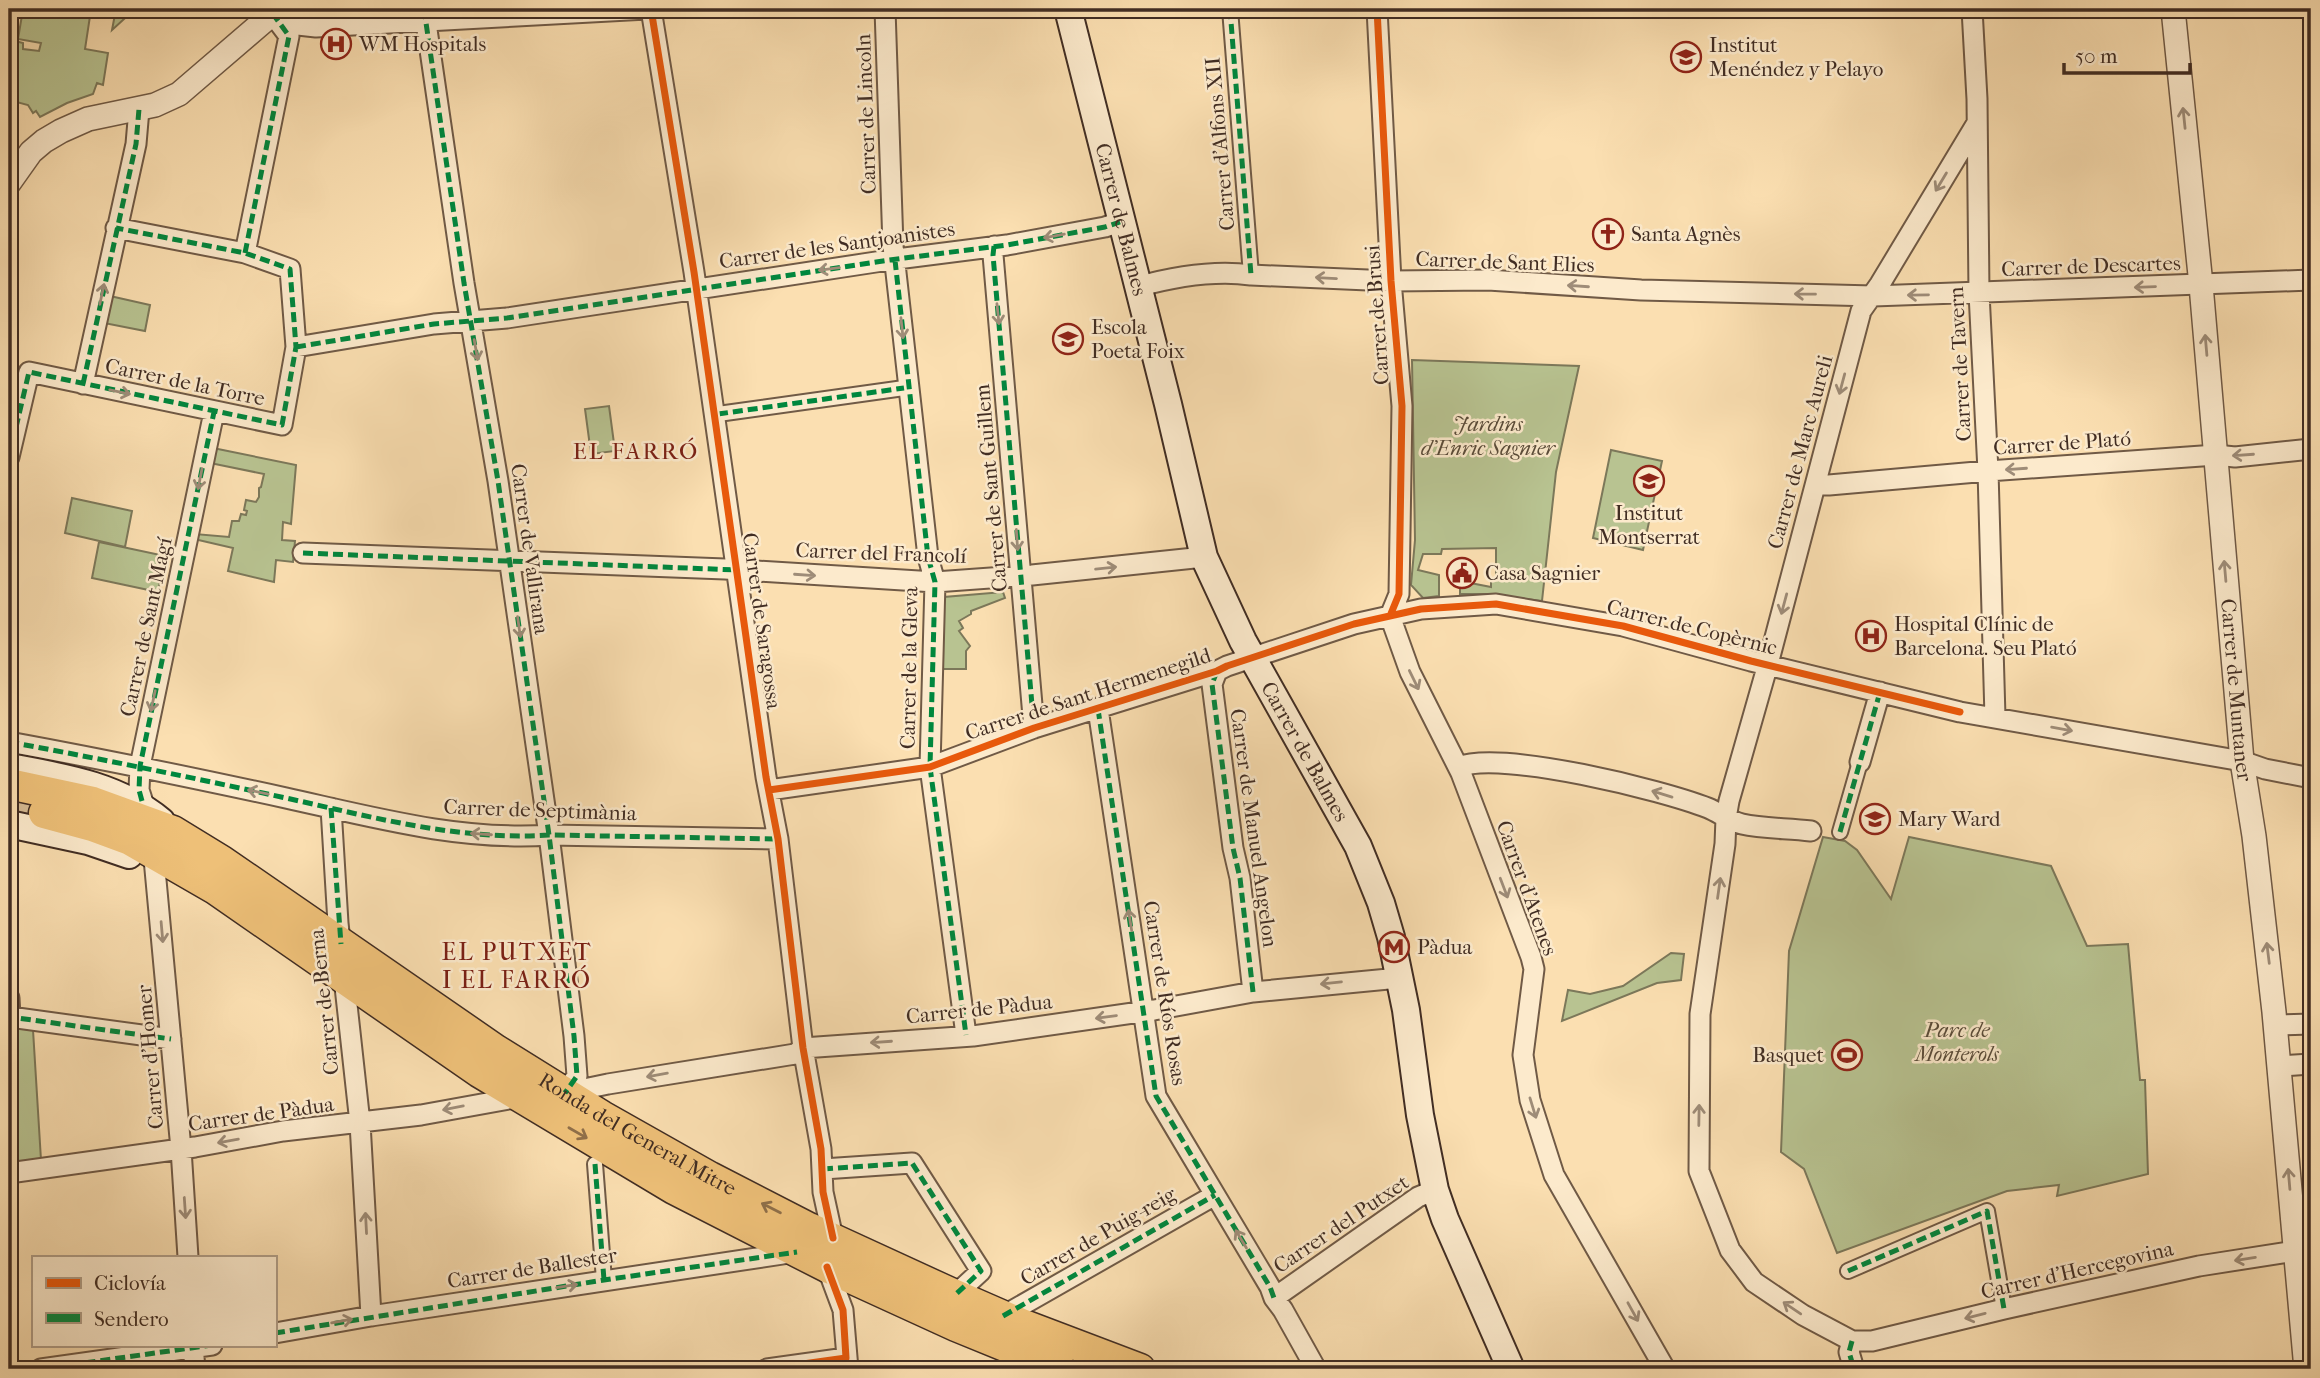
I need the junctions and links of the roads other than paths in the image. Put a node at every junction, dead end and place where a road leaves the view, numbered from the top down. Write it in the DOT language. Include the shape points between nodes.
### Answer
graph roads {
  1 [pos="649,9"];
  2 [pos="886,9"];
  3 [pos="1068,9"];
  4 [pos="1230,9"];
  5 [pos="1377,9"];
  6 [pos="1972,9"];
  7 [pos="2173,9"];
  8 [pos="275,12"];
  9 [pos="425,15"];
  10 [pos="139,109"];
  11 [pos="1977,123"];
  12 [pos="9,183"];
  13 [pos="1121,222"];
  14 [pos="116,228"];
  15 [pos="993,246"];
  16 [pos="245,253"];
  17 [pos="895,260"];
  18 [pos="1251,275"];
  19 [pos="2311,280"];
  20 [pos="1391,281"];
  21 [pos="2201,285"];
  22 [pos="1137,287"];
  23 [pos="696,289"];
  24 [pos="1979,293"];
  25 [pos="1873,296"];
  26 [pos="471,320"];
  27 [pos="296,347"];
  28 [pos="83,384"];
  29 [pos="904,388"];
  30 [pos="214,412"];
  31 [pos="718,414"];
  32 [pos="2311,449"];
  33 [pos="2216,455"];
  34 [pos="9,457"];
  35 [pos="1988,471"];
  36 [pos="1816,484"];
  37 [pos="303,552"];
  38 [pos="1204,557"];
  39 [pos="509,559"];
  40 [pos="737,570"];
  41 [pos="1021,576"];
  42 [pos="935,582"];
  43 [pos="1390,616"];
  44 [pos="1252,658"];
  45 [pos="1768,664"];
  46 [pos="1217,671"];
  47 [pos="1880,692"];
  48 [pos="1098,709"];
  49 [pos="1995,717"];
  50 [pos="1034,728"];
  51 [pos="9,742"];
  52 [pos="2242,761"];
  53 [pos="1860,762"];
  54 [pos="140,766"];
  55 [pos="9,767"];
  56 [pos="930,767"];
  57 [pos="1458,767"];
  58 [pos="2311,778"];
  59 [pos="9,784"];
  60 [pos="769,790"];
  61 [pos="331,808"];
  62 [pos="44,813"];
  63 [pos="1726,818"];
  64 [pos="9,824"];
  65 [pos="1811,831"];
  66 [pos="1840,832"];
  67 [pos="549,835"];
  68 [pos="778,839"];
  69 [pos="160,841"];
  70 [pos="341,944"];
  71 [pos="344,978"];
  72 [pos="1399,978"];
  73 [pos="1253,992"];
  74 [pos="9,998"];
  75 [pos="1144,1011"];
  76 [pos="2311,1024"];
  77 [pos="2276,1025"];
  78 [pos="966,1035"];
  79 [pos="171,1039"];
  80 [pos="803,1048"];
  81 [pos="2311,1064"];
  82 [pos="2280,1066"];
  83 [pos="565,1093"];
  84 [pos="520,1097"];
  85 [pos="360,1122"];
  86 [pos="181,1149"];
  87 [pos="594,1164"];
  88 [pos="823,1169"];
  89 [pos="9,1173"];
  90 [pos="1436,1190"];
  91 [pos="1215,1195"];
  92 [pos="833,1238"];
  93 [pos="2303,1248"];
  94 [pos="797,1252"];
  95 [pos="188,1256"];
  96 [pos="827,1267"];
  97 [pos="1848,1272"];
  98 [pos="604,1280"];
  99 [pos="955,1295"];
  100 [pos="1274,1298"];
  101 [pos="2004,1309"];
  102 [pos="371,1316"];
  103 [pos="1003,1316"];
  104 [pos="276,1333"];
  105 [pos="1852,1341"];
  106 [pos="199,1346"];
  107 [pos="847,1364"];
  108 [pos="40,1369"];
  109 [pos="195,1369"];
  110 [pos="767,1369"];
  111 [pos="1061,1369"];
  112 [pos="1140,1369"];
  113 [pos="1316,1369"];
  114 [pos="1511,1369"];
  115 [pos="1665,1369"];
  116 [pos="1854,1369"];
  117 [pos="2306,1369"];
  1 -- 9 [label="street"];
  1 -- 23 [label="street, Carrer de Saragossa"];
  2 -- 17 [label="street, Carrer de Lincoln"];
  3 -- 13 [label="main road, Carrer de Balmes"];
  4 -- 18 [label="street, Carrer d'Alfons XII"];
  5 -- 20 [label="street, Carrer de Brusi"];
  6 -- 11 [label="street, Carrer de Tavern"];
  21 -- 7 [label="street, Carrer de Muntaner, one-way"];
  8 -- 9 [label="street" via="298,25 316,27"];
  8 -- 10 [label="street" via="179,94"];
  8 -- 16 [label="street" via="289,36"];
  9 -- 26 [label="street, Carrer de Vallirana"];
  10 -- 12 [label="street" via="88,119 61,131 31,152"];
  10 -- 14 [label="street" via="136,144"];
  11 -- 24 [label="street, Carrer de Tavern"];
  11 -- 25 [label="street, Carrer de Marc Aureli, one-way"];
  13 -- 15 [label="street, Carrer de les Santjoanistes, one-way"];
  13 -- 22 [label="main road, Carrer de Balmes"];
  14 -- 16 [label="street"];
  28 -- 14 [label="street, one-way"];
  15 -- 17 [label="street, Carrer de les Santjoanistes"];
  15 -- 41 [label="street, Carrer de Sant Guillem, one-way"];
  16 -- 27 [label="street" via="290,269"];
  17 -- 23 [label="street, Carrer de les Santjoanistes, one-way"];
  17 -- 42 [label="street, Carrer de la Gleva, one-way" via="928,557"];
  20 -- 18 [label="street, Carrer de Sant Elies, one-way"];
  18 -- 22 [label="street, Carrer de Sant Elies" via="1233,272"];
  19 -- 21 [label="street, Carrer de Descartes"];
  25 -- 20 [label="street, Carrer de Sant Elies, one-way" via="1641,290 1488,280"];
  20 -- 43 [label="street, Carrer de Brusi" via="1403,441 1399,594"];
  21 -- 24 [label="street, Carrer de Descartes, one-way"];
  33 -- 21 [label="street, Carrer de Muntaner, one-way"];
  22 -- 38 [label="main road, Carrer de Balmes"];
  23 -- 26 [label="street, Carrer de les Santjoanistes"];
  23 -- 40 [label="street, Carrer de Saragossa"];
  24 -- 25 [label="street, Carrer de Descartes, one-way"];
  24 -- 35 [label="street, Carrer de Tavern"];
  25 -- 36 [label="street, Carrer de Marc Aureli, one-way" via="1861,311"];
  26 -- 27 [label="street, Carrer de les Santjoanistes"];
  26 -- 39 [label="street, Carrer de Vallirana, one-way"];
  27 -- 30 [label="street, Carrer de la Torre" via="282,425"];
  28 -- 30 [label="street, Carrer de la Torre, one-way"];
  28 -- 34 [label="street, Carrer de la Torre" via="29,372"];
  29 -- 31 [label="street"];
  30 -- 54 [label="street, Carrer de Sant Magí, one-way"];
  32 -- 33 [label="street, Carrer de Plató, one-way"];
  33 -- 35 [label="street, Carrer de Plató, one-way"];
  52 -- 33 [label="street, Carrer de Muntaner, one-way"];
  35 -- 36 [label="street, Carrer de Plató"];
  35 -- 49 [label="street, Carrer de Tavern"];
  36 -- 45 [label="street, Carrer de Marc Aureli, one-way"];
  37 -- 39 [label="street, Carrer del Francolí"];
  41 -- 38 [label="street, Carrer del Francolí, one-way"];
  38 -- 44 [label="main road, Carrer de Balmes"];
  39 -- 40 [label="street, Carrer del Francolí"];
  39 -- 67 [label="street, Carrer de Vallirana, one-way"];
  40 -- 42 [label="street, Carrer del Francolí, one-way"];
  40 -- 60 [label="street, Carrer de Saragossa"];
  41 -- 42 [label="street, Carrer del Francolí"];
  41 -- 50 [label="street, Carrer de Sant Guillem"];
  42 -- 56 [label="street, Carrer de la Gleva"];
  43 -- 44 [label="street, Carrer de Copèrnic"];
  43 -- 45 [label="street, Carrer de Copèrnic" via="1496,604 1623,626"];
  43 -- 57 [label="street, Carrer d'Atenes, one-way" via="1410,672"];
  44 -- 46 [label="street, Carrer de Sant Hermenegild"];
  44 -- 72 [label="main road, Carrer de Balmes" via="1358,846 1381,903"];
  45 -- 47 [label="street, Carrer de Copèrnic"];
  45 -- 63 [label="street, Carrer de Marc Aureli"];
  46 -- 48 [label="street, Carrer de Sant Hermenegild"];
  46 -- 73 [label="street, Carrer de Manuel Angelon" via="1212,684"];
  47 -- 49 [label="street, Carrer de Copèrnic"];
  47 -- 53 [label="street"];
  48 -- 50 [label="street, Carrer de Sant Hermenegild"];
  75 -- 48 [label="street, Carrer de Ríos Rosas, one-way"];
  49 -- 52 [label="street, Carrer de Copèrnic, one-way"];
  50 -- 56 [label="street, Carrer de Sant Hermenegild"];
  51 -- 54 [label="street"];
  52 -- 58 [label="street, Carrer de Copèrnic"];
  77 -- 52 [label="street, Carrer de Muntaner, one-way"];
  53 -- 66 [label="street"];
  61 -- 54 [label="street, Carrer de Septimània, one-way"];
  54 -- 69 [label="street, Carrer de Sant Magí" via="139,790"];
  55 -- 69 [label="main road, Ronda del General Mitre" via="118,793"];
  56 -- 60 [label="street, Carrer de Sant Hermenegild"];
  56 -- 78 [label="street, Carrer de la Gleva"];
  63 -- 57 [label="street, one-way" via="1709,808 1578,773 1502,764"];
  57 -- 115 [label="street, Carrer d'Atenes, one-way" via="1534,969 1523,1055 1530,1100 1554,1175"];
  59 -- 69 [label="main road, Ronda del General Mitre" via="93,802"];
  60 -- 68 [label="street, Carrer de Saragossa"];
  67 -- 61 [label="street, Carrer de Septimània, one-way" via="446,831"];
  61 -- 70 [label="street, Carrer de Berna"];
  62 -- 69 [label="main road, Ronda del General Mitre" via="130,840"];
  63 -- 65 [label="street"];
  105 -- 63 [label="street, Carrer de Marc Aureli, one-way" via="1754,1282 1730,1250 1699,1171 1700,1014"];
  64 -- 69 [label="main road, Ronda del General Mitre" via="88,841"];
  67 -- 68 [label="street, Carrer de Septimània"];
  67 -- 83 [label="street, Carrer de Vallirana" via="577,1076"];
  68 -- 80 [label="street, Carrer de Saragossa"];
  69 -- 70 [label="main road, Ronda del General Mitre" via="206,850"];
  69 -- 71 [label="main road, Ronda del General Mitre" via="215,889"];
  69 -- 79 [label="street, Carrer d'Homer, one-way"];
  70 -- 71 [label="street, Carrer de Berna"];
  70 -- 83 [label="main road, Ronda del General Mitre"];
  71 -- 84 [label="main road, Ronda del General Mitre"];
  71 -- 85 [label="street, Carrer de Berna"];
  72 -- 73 [label="street, Carrer de Pàdua, one-way"];
  72 -- 90 [label="main road, Carrer de Balmes"];
  73 -- 75 [label="street, Carrer de Pàdua"];
  74 -- 79 [label="street" via="10,1017"];
  75 -- 78 [label="street, Carrer de Pàdua, one-way"];
  75 -- 91 [label="street, Carrer de Ríos Rosas" via="1156,1096"];
  76 -- 77 [label="street"];
  77 -- 82 [label="street, Carrer de Muntaner"];
  78 -- 80 [label="street, Carrer de Pàdua, one-way"];
  79 -- 86 [label="street, Carrer d'Homer"];
  80 -- 83 [label="street, Carrer de Pàdua, one-way" via="795,1054"];
  80 -- 88 [label="street, Carrer de Saragossa"];
  81 -- 82 [label="street"];
  93 -- 82 [label="street, Carrer de Muntaner, one-way"];
  83 -- 84 [label="main road"];
  92 -- 83 [label="main road, Ronda del General Mitre, one-way" via="710,1177"];
  84 -- 85 [label="street, Carrer de Pàdua, one-way"];
  84 -- 94 [label="main road, Ronda del General Mitre, one-way" via="674,1189"];
  85 -- 86 [label="street, Carrer de Pàdua, one-way"];
  102 -- 85 [label="street, Carrer de Berna, one-way"];
  86 -- 89 [label="street, Carrer de Pàdua"];
  86 -- 95 [label="street, Carrer d'Homer, one-way"];
  87 -- 98 [label="street"];
  88 -- 92 [label="street, Carrer de Saragossa"];
  88 -- 99 [label="street" via="912,1163 981,1271"];
  90 -- 100 [label="street, Carrer del Putxet" via="1418,1196"];
  90 -- 114 [label="main road, Carrer de Balmes"];
  100 -- 91 [label="street, Carrer de Ríos Rosas, one-way"];
  91 -- 103 [label="street, Carrer de Puig-reig"];
  92 -- 99 [label="main road, Ronda del General Mitre"];
  93 -- 101 [label="street, Carrer d'Hercegovina, one-way"];
  93 -- 117 [label="street, Carrer de Muntaner"];
  94 -- 96 [label="main road, Ronda del General Mitre"];
  94 -- 98 [label="street, Carrer de Ballester"];
  96 -- 107 [label="street" via="842,1310"];
  96 -- 111 [label="main road, Ronda del General Mitre"];
  97 -- 101 [label="street" via="1987,1211"];
  102 -- 98 [label="street, Carrer de Ballester, one-way"];
  99 -- 103 [label="main road, Ronda del General Mitre"];
  100 -- 113 [label="street, Carrer de Ríos Rosas"];
  101 -- 105 [label="street, Carrer d'Hercegovina, one-way" via="1872,1341"];
  104 -- 102 [label="street, Carrer de Ballester, one-way"];
  103 -- 112 [label="main road, Ronda del General Mitre"];
  105 -- 116 [label="street" via="1849,1352"];
  106 -- 108 [label="street"];
  106 -- 109 [label="street"];
  107 -- 110 [label="street" via="834,1358"];
}
